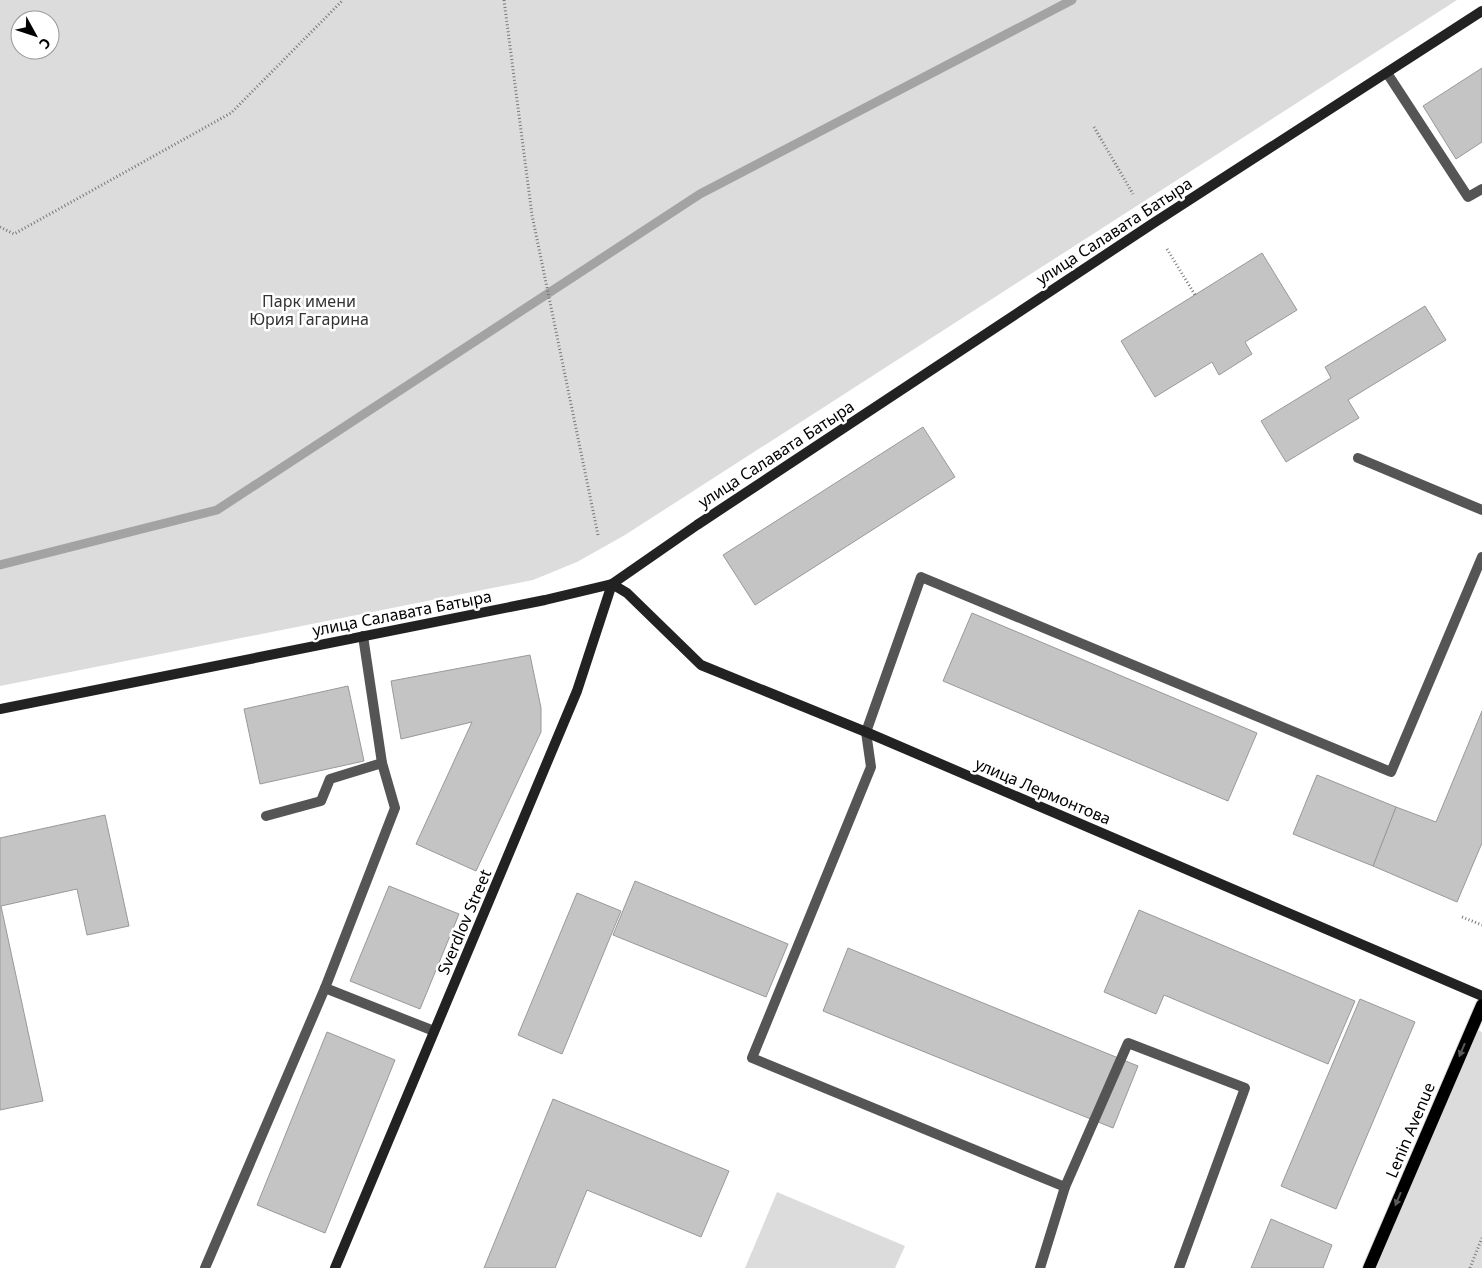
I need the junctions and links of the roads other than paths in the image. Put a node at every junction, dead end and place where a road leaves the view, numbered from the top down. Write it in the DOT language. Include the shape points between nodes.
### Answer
graph roads {
  1 [pos="1482,11"];
  2 [pos="1387,73"];
  3 [pos="1482,189"];
  4 [pos="1358,458"];
  5 [pos="1482,510"];
  6 [pos="1482,557"];
  7 [pos="612,584"];
  8 [pos="363,636"];
  9 [pos="0,709"];
  10 [pos="866,732"];
  11 [pos="382,763"];
  12 [pos="266,816"];
  13 [pos="326,988"];
  14 [pos="1482,996"];
  15 [pos="1482,1006"];
  16 [pos="434,1031"];
  17 [pos="1065,1187"];
  18 [pos="205,1268"];
  19 [pos="335,1268"];
  20 [pos="1040,1268"];
  21 [pos="1178,1268"];
  22 [pos="1369,1268"];
  1 -- 2 [label="street, улица Салавата Батыра"];
  2 -- 3 [label="lane" via="1468,197"];
  2 -- 7 [label="street, улица Салавата Батыра" via="1144,230"];
  4 -- 5 [label="lane"];
  6 -- 10 [label="lane" via="1391,772 921,578"];
  7 -- 8 [label="street, улица Салавата Батыра"];
  7 -- 10 [label="street, улица Лермонтова" via="626,593 701,665"];
  7 -- 16 [label="street, Sverdlov Street" via="577,691"];
  8 -- 9 [label="street, улица Салавата Батыра"];
  8 -- 11 [label="lane"];
  10 -- 14 [label="street, улица Лермонтова"];
  10 -- 17 [label="lane" via="871,767 752,1058"];
  11 -- 12 [label="lane" via="330,778 320,801"];
  11 -- 13 [label="lane" via="395,808"];
  13 -- 16 [label="lane"];
  13 -- 18 [label="lane"];
  15 -- 22 [label="main road, Lenin Avenue, one-way"];
  16 -- 19 [label="street, Sverdlov Street"];
  17 -- 20 [label="lane"];
  17 -- 21 [label="lane" via="1128,1043 1245,1088"];
}
